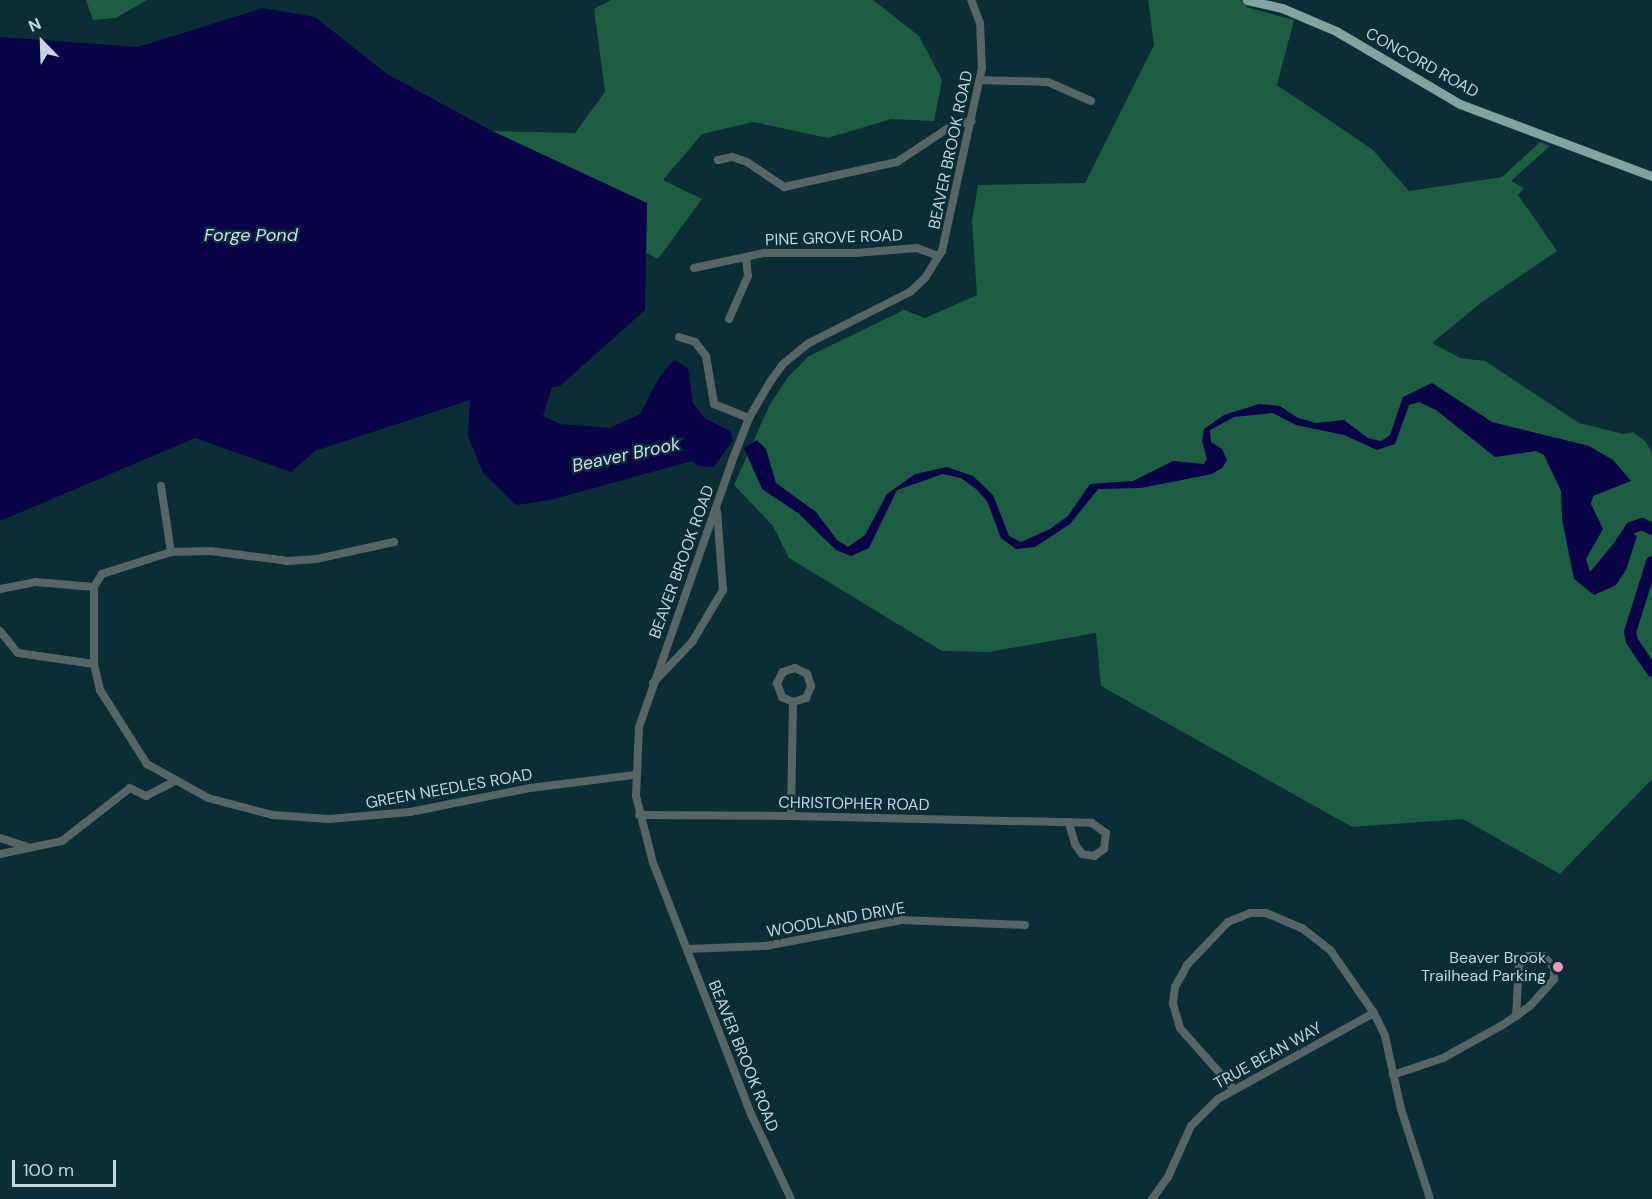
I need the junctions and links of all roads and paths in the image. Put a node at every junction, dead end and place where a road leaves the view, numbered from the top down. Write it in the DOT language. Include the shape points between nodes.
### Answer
graph roads {
  1 [pos="1247,0"];
  2 [pos="973,2"];
  3 [pos="980,80"];
  4 [pos="1091,101"];
  5 [pos="972,121"];
  6 [pos="718,160"];
  7 [pos="1652,176"];
  8 [pos="938,256"];
  9 [pos="746,257"];
  10 [pos="694,268"];
  11 [pos="729,319"];
  12 [pos="679,337"];
  13 [pos="748,422"];
  14 [pos="160,486"];
  15 [pos="716,507"];
  16 [pos="394,542"];
  17 [pos="171,552"];
  18 [pos="94,588"];
  19 [pos="0,589"];
  20 [pos="0,631"];
  21 [pos="94,664"];
  22 [pos="652,684"];
  23 [pos="794,702"];
  24 [pos="635,775"];
  25 [pos="175,781"];
  26 [pos="639,815"];
  27 [pos="791,816"];
  28 [pos="1069,823"];
  29 [pos="0,838"];
  30 [pos="28,847"];
  31 [pos="0,854"];
  32 [pos="1025,925"];
  33 [pos="687,949"];
  34 [pos="1374,1013"];
  35 [pos="1516,1016"];
  36 [pos="1393,1075"];
  37 [pos="1233,1088"];
  38 [pos="792,1199"];
  39 [pos="1152,1199"];
  40 [pos="1430,1199"];
  1 -- 7 [label="main road, CONCORD ROAD" via="1282,8 1328,27 1460,104"];
  2 -- 3 [label="street, BEAVER BROOK ROAD" via="983,51"];
  3 -- 4 [label="street" via="1048,82"];
  3 -- 5 [label="street, BEAVER BROOK ROAD"];
  5 -- 6 [label="street" via="953,125 897,162 784,187 747,162 732,157"];
  5 -- 8 [label="street, BEAVER BROOK ROAD" via="951,221"];
  8 -- 9 [label="street, PINE GROVE ROAD" via="917,248 764,253"];
  8 -- 13 [label="street, BEAVER BROOK ROAD" via="925,278 910,292 820,336 790,357"];
  9 -- 10 [label="street, PINE GROVE ROAD"];
  9 -- 11 [label="street" via="748,276"];
  12 -- 13 [label="street" via="695,342 706,356 714,404"];
  13 -- 15 [label="street, BEAVER BROOK ROAD"];
  14 -- 17 [label="street"];
  15 -- 22 [label="street, BEAVER BROOK ROAD"];
  15 -- 22 [label="street" via="723,590 692,642"];
  16 -- 17 [label="street" via="288,561 211,551"];
  17 -- 18 [label="street" via="102,574"];
  18 -- 19 [label="street" via="35,582"];
  18 -- 21 [label="street, GREEN NEEDLES ROAD"];
  20 -- 21 [label="street" via="18,653"];
  21 -- 25 [label="street, GREEN NEEDLES ROAD" via="100,690 147,764"];
  22 -- 24 [label="street, BEAVER BROOK ROAD" via="639,727"];
  23 -- 23 [label="street" via="806,698 811,686 807,674 795,668 783,672 777,686 782,697"];
  23 -- 27 [label="street"];
  24 -- 25 [label="street, GREEN NEEDLES ROAD" via="530,788 410,812 329,819 254,810 208,798"];
  24 -- 26 [label="street, BEAVER BROOK ROAD"];
  25 -- 30 [label="street" via="146,796 130,788 74,835 48,846"];
  26 -- 27 [label="street, CHRISTOPHER ROAD"];
  26 -- 33 [label="street, BEAVER BROOK ROAD"];
  27 -- 28 [label="street, CHRISTOPHER ROAD"];
  28 -- 28 [label="street, CHRISTOPHER ROAD" via="1100,826 1107,837 1104,849 1094,856 1082,854"];
  29 -- 30 [label="street"];
  30 -- 31 [label="street"];
  32 -- 33 [label="street, WOODLAND DRIVE" via="902,920 766,946"];
  33 -- 38 [label="street, BEAVER BROOK ROAD" via="754,1122"];
  34 -- 36 [label="street"];
  34 -- 37 [label="street, TRUE BEAN WAY"];
  34 -- 37 [label="street" via="1343,965 1302,928 1266,913 1235,918 1182,971 1173,1003 1185,1034"];
  35 -- 35 [label="street" via="1552,983 1554,968 1544,956 1528,956 1519,964"];
  35 -- 36 [label="street" via="1443,1058"];
  36 -- 40 [label="street"];
  37 -- 39 [label="street, TRUE BEAN WAY" via="1191,1126 1168,1177"];
}
